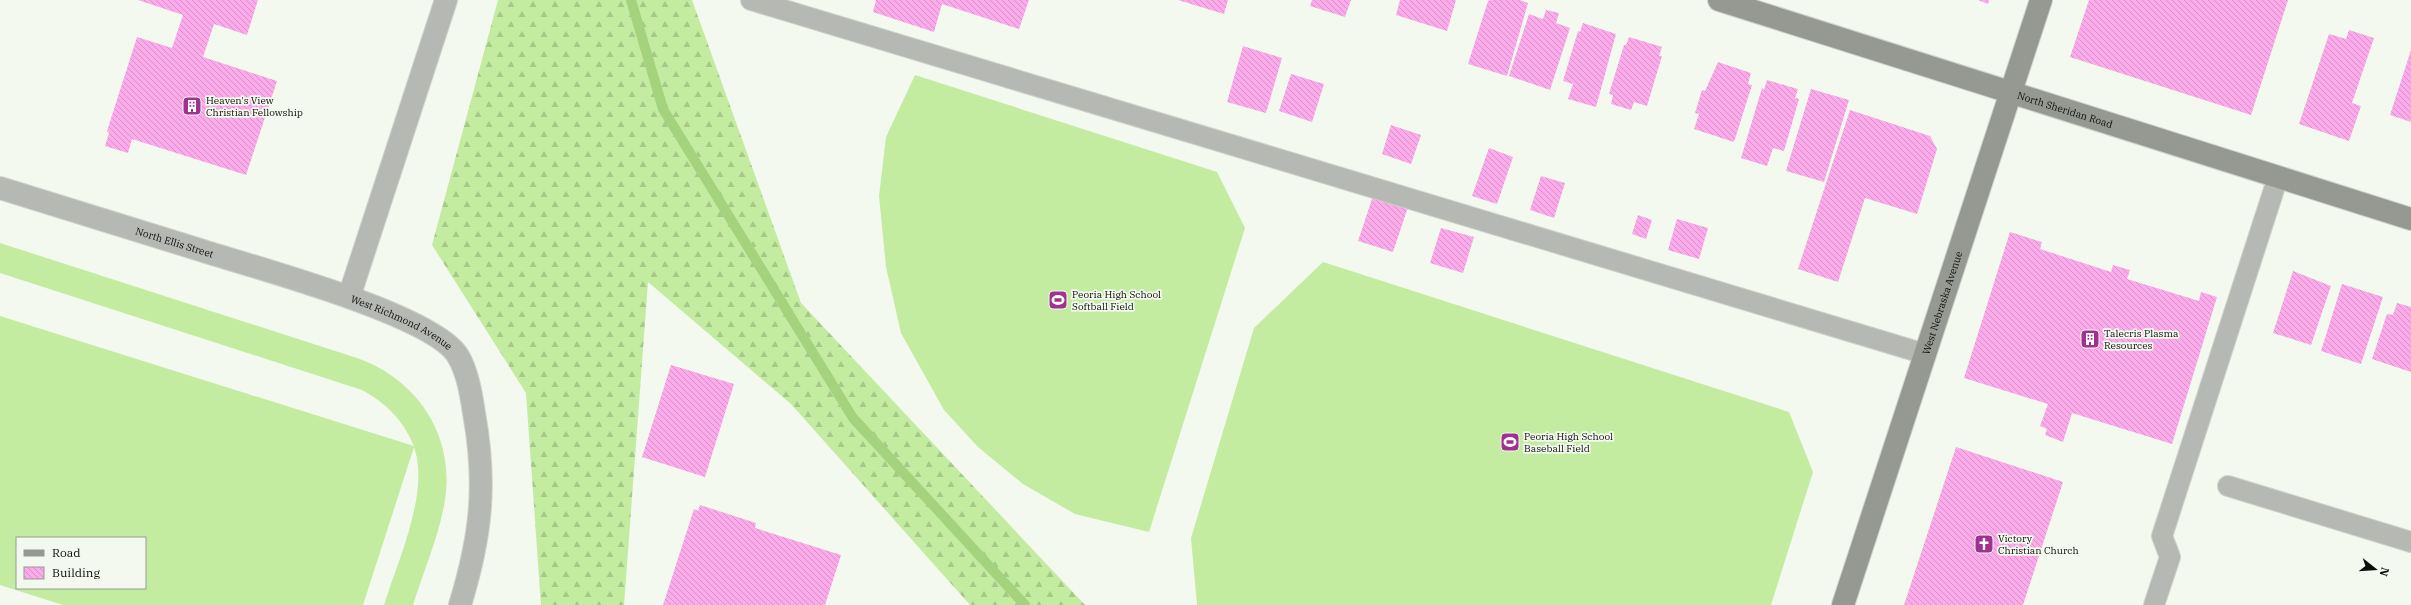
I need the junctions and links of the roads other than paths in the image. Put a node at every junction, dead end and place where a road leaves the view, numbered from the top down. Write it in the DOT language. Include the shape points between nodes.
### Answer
graph roads {
  1 [pos="446,0"];
  2 [pos="751,0"];
  3 [pos="1719,0"];
  4 [pos="2041,0"];
  5 [pos="790,6"];
  6 [pos="2011,91"];
  7 [pos="2278,176"];
  8 [pos="0,188"];
  9 [pos="2411,219"];
  10 [pos="349,297"];
  11 [pos="1925,354"];
  12 [pos="2228,486"];
  13 [pos="2411,542"];
  14 [pos="460,605"];
  15 [pos="1843,605"];
  16 [pos="2154,605"];
  1 -- 10 [label="street, West Richmond Avenue"];
  2 -- 5 [label="lane"];
  3 -- 6 [label="main road, North Sheridan Road"];
  4 -- 6 [label="main road, West Nebraska Avenue"];
  5 -- 11 [label="lane"];
  6 -- 7 [label="main road, North Sheridan Road"];
  6 -- 11 [label="main road, West Nebraska Avenue"];
  7 -- 9 [label="main road, North Sheridan Road"];
  7 -- 16 [label="lane" via="2162,536 2170,557"];
  8 -- 10 [label="street, North Ellis Street"];
  10 -- 14 [label="street, West Richmond Avenue" via="430,332 458,355 466,372 481,449 482,491 475,554"];
  11 -- 15 [label="main road, West Nebraska Avenue"];
  12 -- 13 [label="lane"];
}
